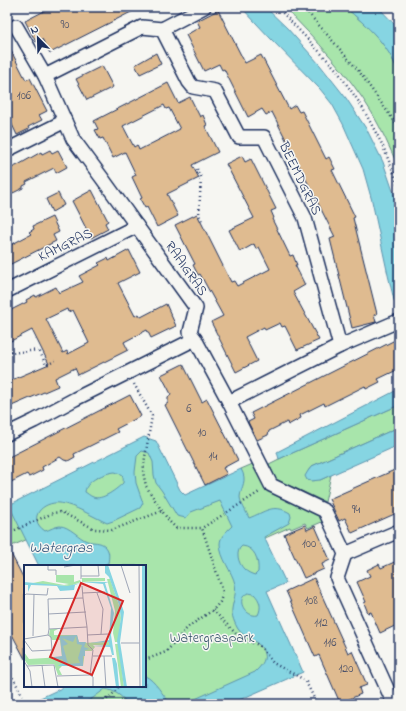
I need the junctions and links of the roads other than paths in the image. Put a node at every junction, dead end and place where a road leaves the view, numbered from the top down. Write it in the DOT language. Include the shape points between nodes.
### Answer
graph roads {
  1 [pos="204,7"];
  2 [pos="16,26"];
  3 [pos="162,29"];
  4 [pos="46,76"];
  5 [pos="65,121"];
  6 [pos="7,150"];
  7 [pos="138,226"];
  8 [pos="7,291"];
  9 [pos="396,322"];
  10 [pos="195,339"];
  11 [pos="340,346"];
  12 [pos="229,402"];
  13 [pos="7,434"];
  14 [pos="399,531"];
  15 [pos="345,554"];
  16 [pos="394,704"];
  1 -- 3 [label="street"];
  2 -- 4 [label="street"];
  3 -- 4 [label="street" via="142,27"];
  3 -- 11 [label="street, BEEMDGRAS" via="189,82 193,87 215,91 239,137 264,137 305,218"];
  4 -- 5 [label="street"];
  5 -- 6 [label="street"];
  5 -- 7 [label="street, RAAIGRAS" via="73,139"];
  7 -- 8 [label="street, KAMGRAS"];
  7 -- 10 [label="street, RAAIGRAS" via="196,308 190,332"];
  9 -- 11 [label="street"];
  10 -- 12 [label="street"];
  10 -- 13 [label="street"];
  11 -- 12 [label="street"];
  12 -- 15 [label="street" via="271,485 325,511"];
  14 -- 15 [label="street"];
  15 -- 16 [label="street" via="337,578"];
}
